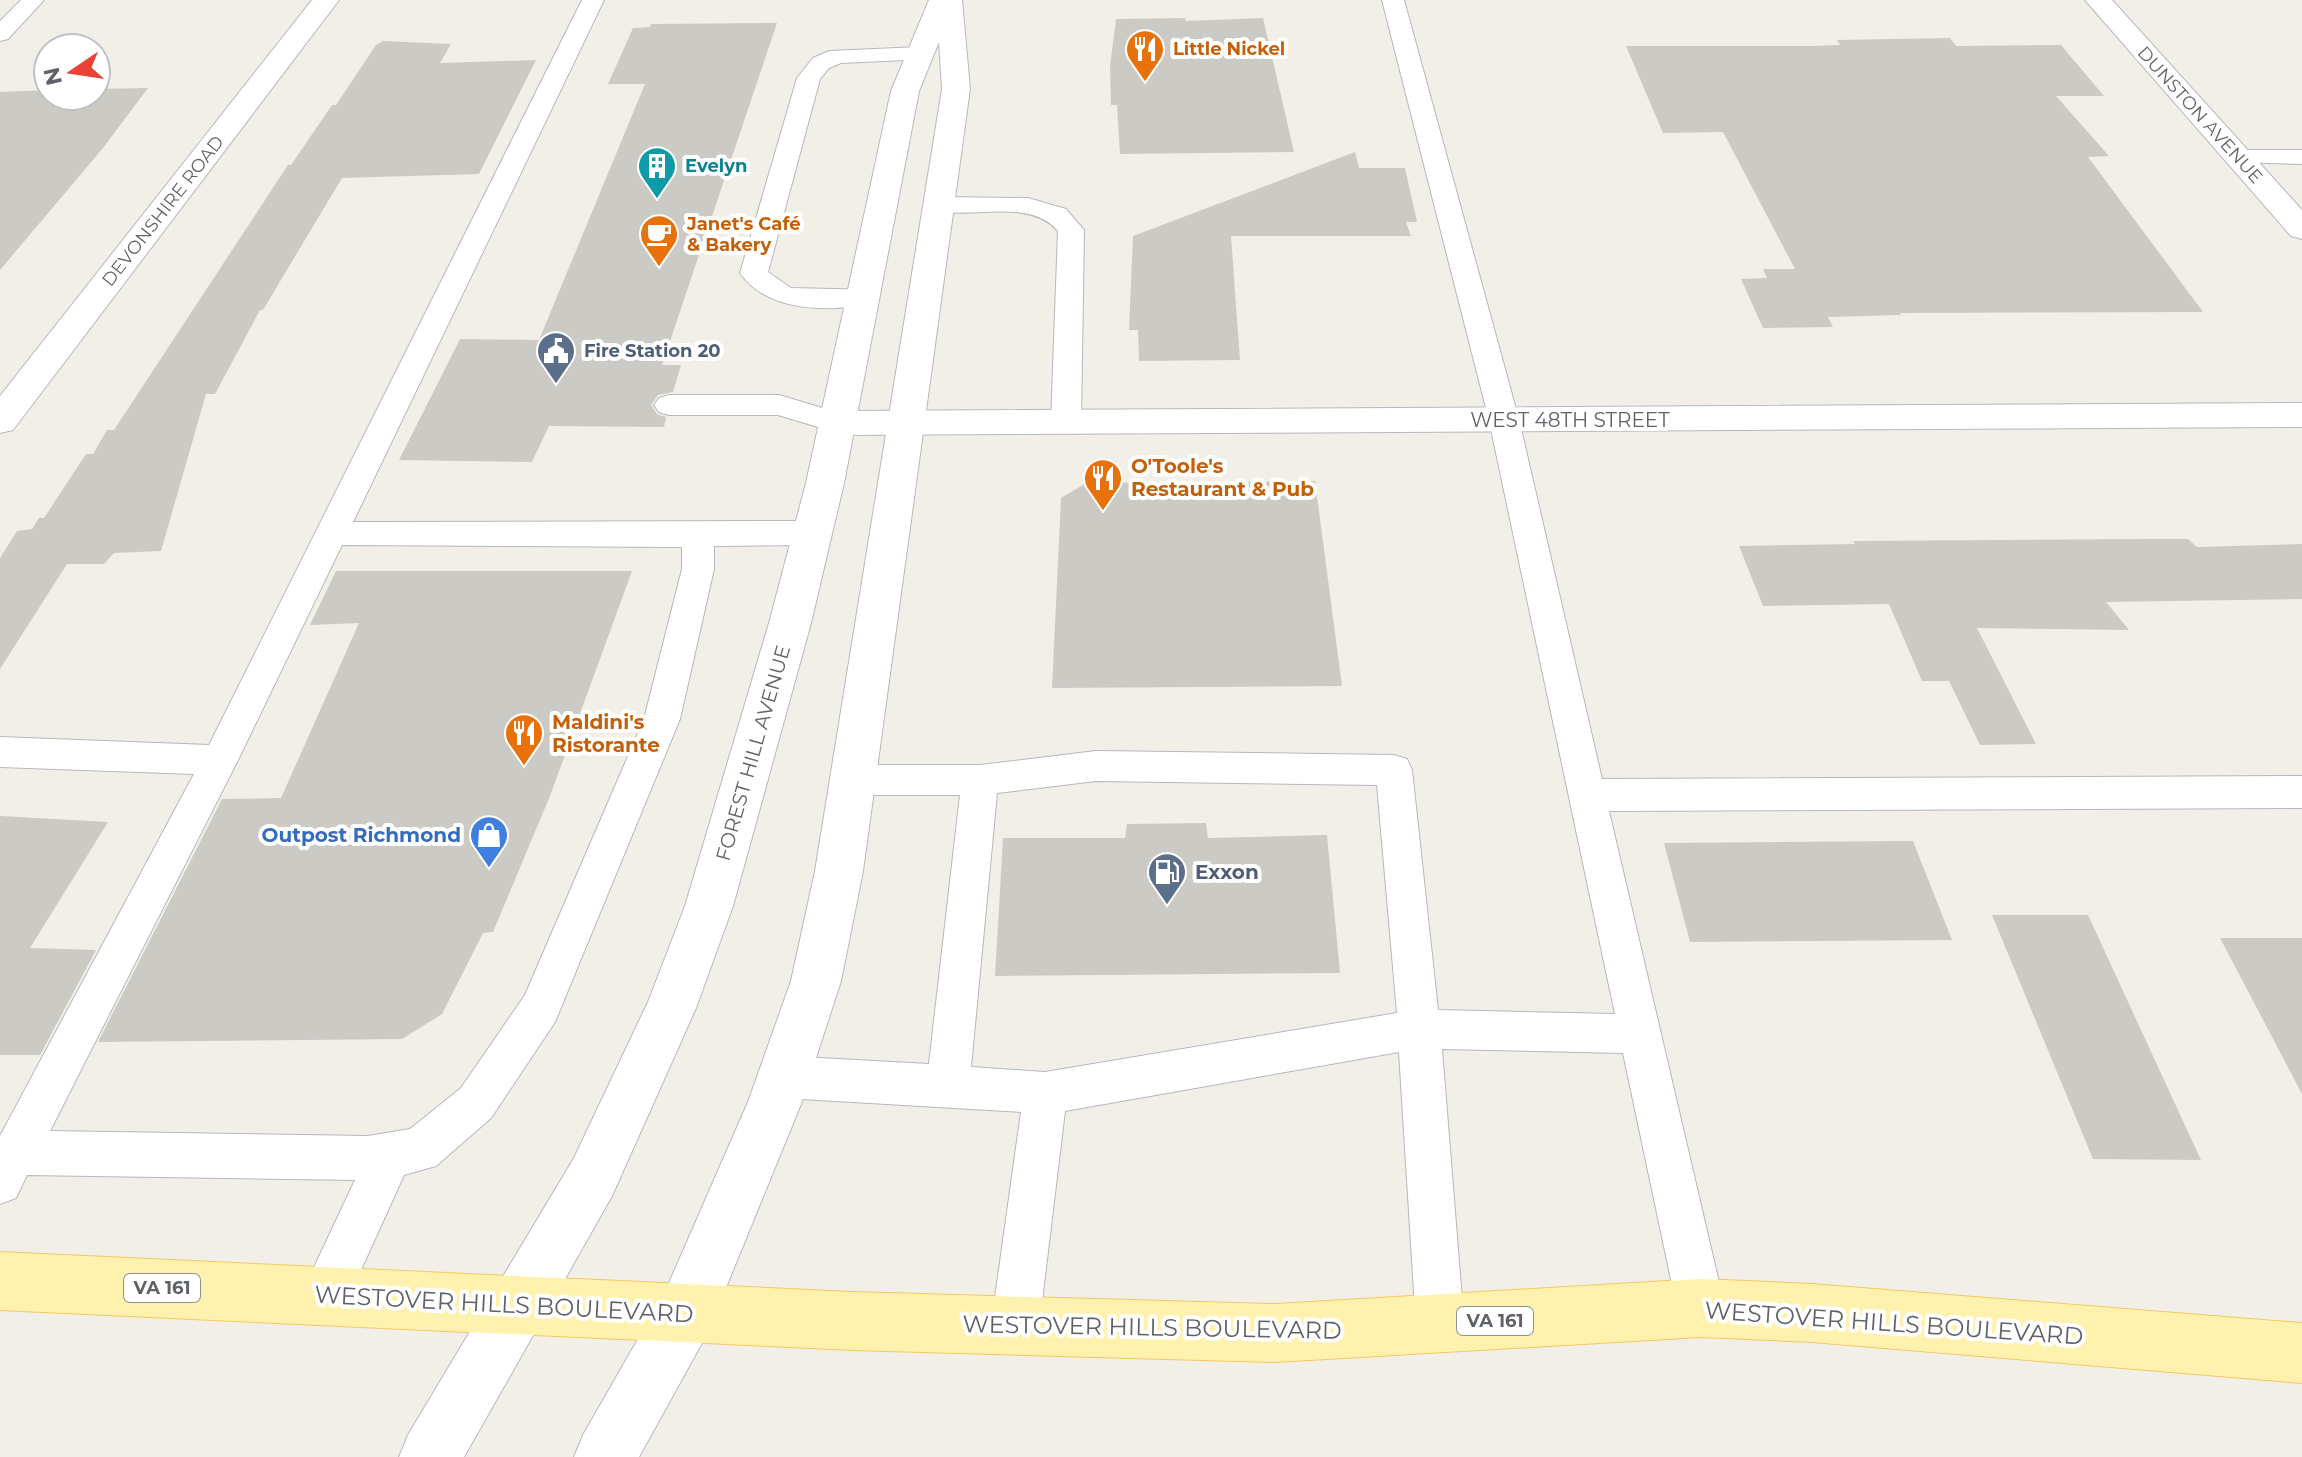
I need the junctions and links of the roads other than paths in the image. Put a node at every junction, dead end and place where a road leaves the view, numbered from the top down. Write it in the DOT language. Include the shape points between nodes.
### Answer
graph roads {
  1 [pos="33,0"];
  2 [pos="326,0"];
  3 [pos="593,0"];
  4 [pos="942,0"];
  5 [pos="949,0"];
  6 [pos="1393,0"];
  7 [pos="2098,0"];
  8 [pos="0,34"];
  9 [pos="920,54"];
  10 [pos="2239,157"];
  11 [pos="2302,157"];
  12 [pos="940,205"];
  13 [pos="2302,229"];
  14 [pos="865,296"];
  15 [pos="669,405"];
  16 [pos="2302,415"];
  17 [pos="1504,420"];
  18 [pos="0,421"];
  19 [pos="1066,422"];
  20 [pos="838,423"];
  21 [pos="908,423"];
  22 [pos="330,533"];
  23 [pos="813,533"];
  24 [pos="698,552"];
  25 [pos="0,752"];
  26 [pos="220,760"];
  27 [pos="852,780"];
  28 [pos="980,780"];
  29 [pos="2302,792"];
  30 [pos="1586,795"];
  31 [pos="1419,1029"];
  32 [pos="1640,1034"];
  33 [pos="784,1077"];
  34 [pos="948,1086"];
  35 [pos="1045,1093"];
  36 [pos="390,1155"];
  37 [pos="8,1168"];
  38 [pos="0,1281"];
  39 [pos="325,1295"];
  40 [pos="520,1305"];
  41 [pos="1701,1308"];
  42 [pos="686,1313"];
  43 [pos="1440,1324"];
  44 [pos="1015,1326"];
  45 [pos="2302,1353"];
  46 [pos="430,1457"];
  47 [pos="605,1457"];
  1 -- 8 [label="lane"];
  2 -- 18 [label="main road, DEVONSHIRE ROAD"];
  3 -- 22 [label="lane"];
  4 -- 9 [label="main road, FOREST HILL AVENUE"];
  5 -- 12 [label="main road" via="956,89"];
  6 -- 17 [label="lane"];
  7 -- 10 [label="main road, DUNSTON AVENUE"];
  9 -- 14 [label="main road, FOREST HILL AVENUE" via="905,91"];
  9 -- 14 [label="lane" via="837,56 821,63 809,78 754,273 768,290 783,295"];
  10 -- 11 [label="lane"];
  10 -- 13 [label="main road, DUNSTON AVENUE"];
  12 -- 19 [label="lane" via="1028,206 1057,214 1071,230"];
  12 -- 21 [label="main road"];
  14 -- 20 [label="main road, FOREST HILL AVENUE"];
  15 -- 20 [label="lane" via="779,405"];
  16 -- 17 [label="main road, WEST 48TH STREET"];
  17 -- 19 [label="main road, WEST 48TH STREET"];
  17 -- 30 [label="lane"];
  19 -- 21 [label="main road, WEST 48TH STREET"];
  20 -- 21 [label="main road, WEST 48TH STREET"];
  20 -- 23 [label="main road, FOREST HILL AVENUE"];
  21 -- 27 [label="main road"];
  22 -- 24 [label="lane"];
  22 -- 26 [label="lane"];
  23 -- 24 [label="lane"];
  23 -- 40 [label="main road, FOREST HILL AVENUE" via="709,906 671,1008 593,1177"];
  24 -- 36 [label="lane" via="662,719 540,1008 476,1103 420,1150"];
  25 -- 26 [label="lane"];
  26 -- 37 [label="lane"];
  27 -- 28 [label="lane"];
  27 -- 33 [label="main road" via="816,981"];
  28 -- 31 [label="lane" via="1096,766 1394,770"];
  28 -- 34 [label="lane"];
  29 -- 30 [label="lane"];
  30 -- 32 [label="lane"];
  31 -- 32 [label="lane"];
  31 -- 35 [label="lane"];
  31 -- 43 [label="lane"];
  32 -- 41 [label="lane"];
  33 -- 34 [label="lane"];
  33 -- 42 [label="main road"];
  34 -- 35 [label="lane"];
  35 -- 44 [label="lane"];
  36 -- 37 [label="lane"];
  36 -- 39 [label="lane"];
  38 -- 39 [label="main road, WESTOVER HILLS BOULEVARD / VA 161"];
  39 -- 40 [label="main road, WESTOVER HILLS BOULEVARD / VA 161"];
  40 -- 42 [label="main road, WESTOVER HILLS BOULEVARD / VA 161"];
  40 -- 46 [label="main road, FOREST HILL AVENUE"];
  41 -- 43 [label="main road, WESTOVER HILLS BOULEVARD / VA 161"];
  41 -- 45 [label="main road, WESTOVER HILLS BOULEVARD / VA 161"];
  42 -- 44 [label="main road, WESTOVER HILLS BOULEVARD / VA 161"];
  42 -- 47 [label="main road"];
  43 -- 44 [label="main road, WESTOVER HILLS BOULEVARD / VA 161" via="1276,1333"];
}
